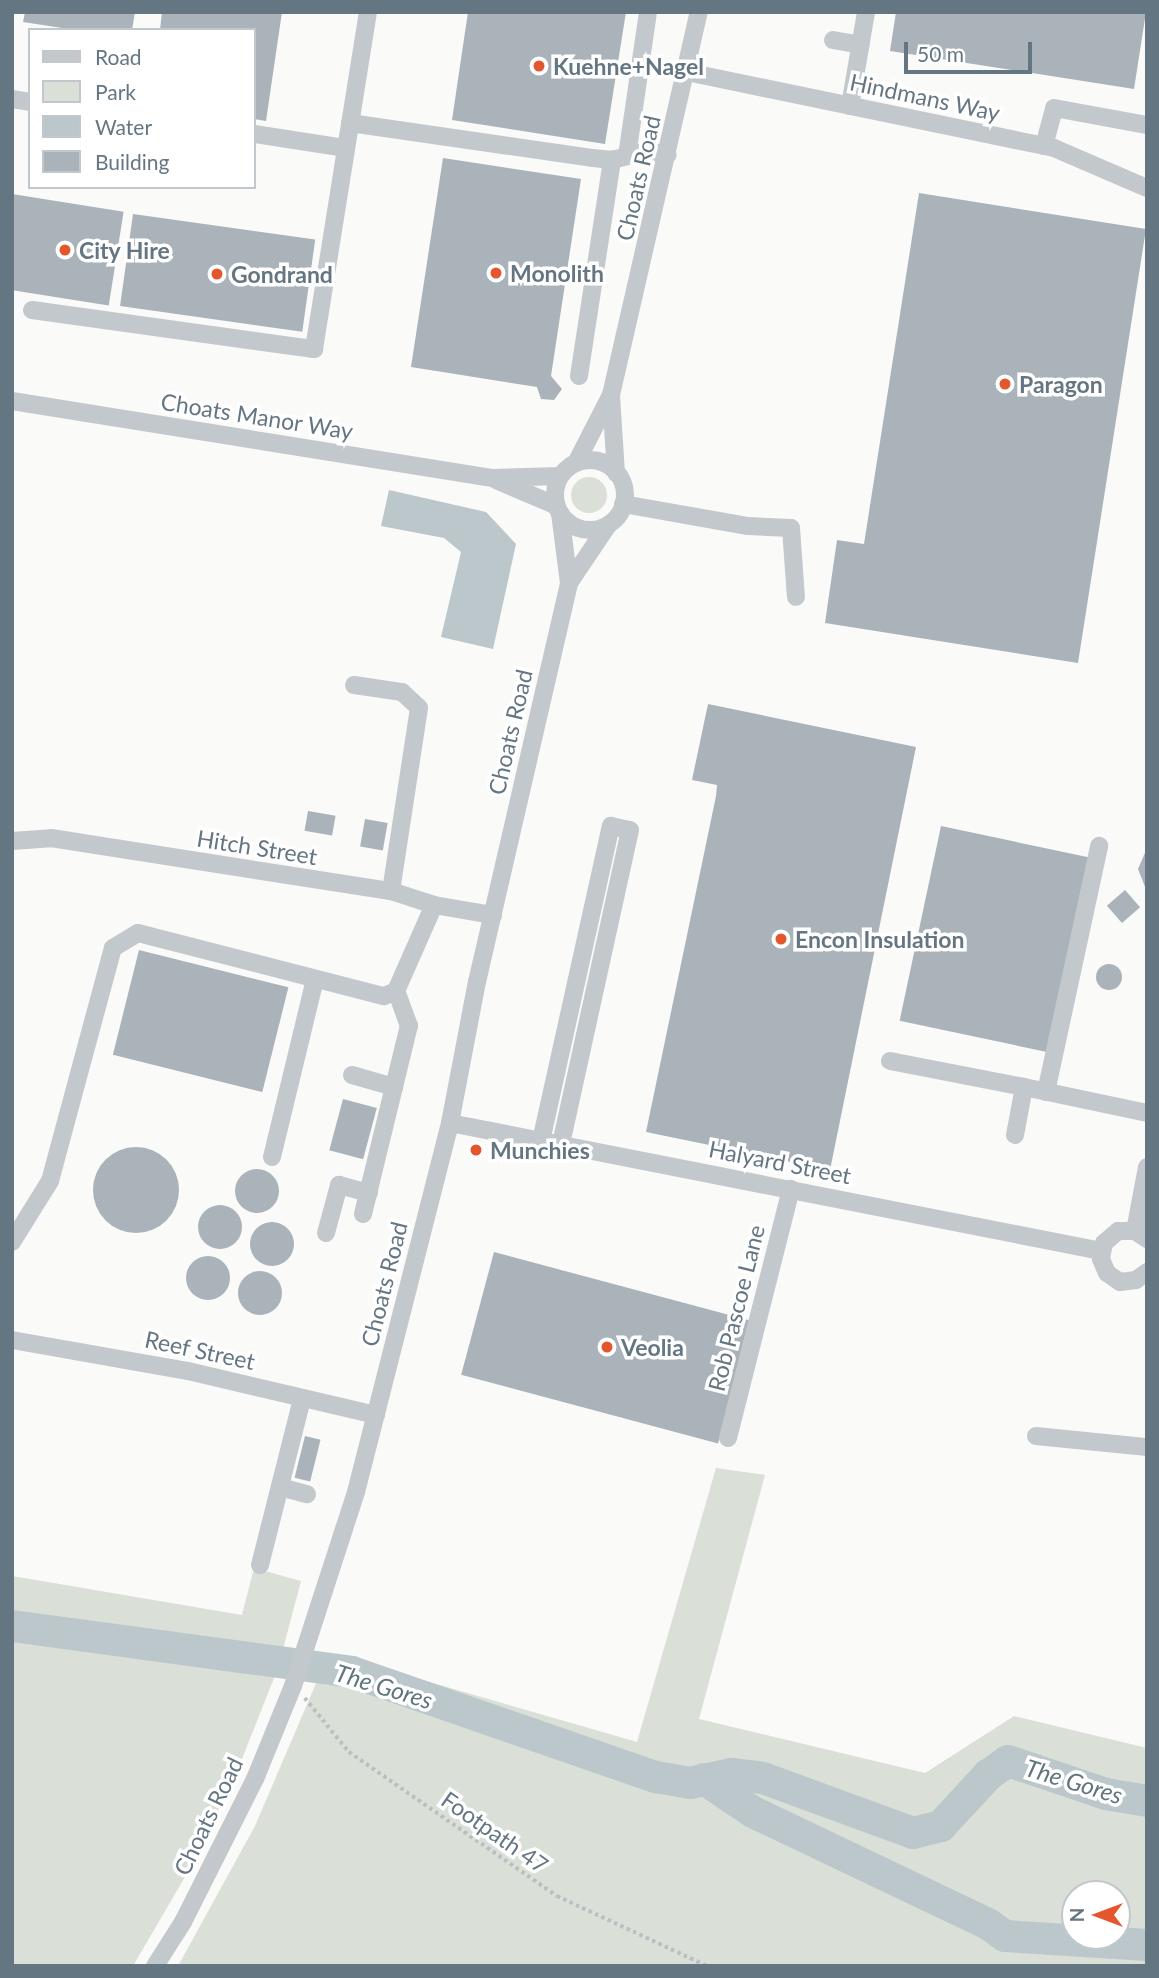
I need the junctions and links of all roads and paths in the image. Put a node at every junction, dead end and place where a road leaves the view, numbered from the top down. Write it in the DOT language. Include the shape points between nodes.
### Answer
graph roads {
  1 [pos="368,12"];
  2 [pos="648,12"];
  3 [pos="699,12"];
  4 [pos="866,12"];
  5 [pos="832,40"];
  6 [pos="861,45"];
  7 [pos="687,72"];
  8 [pos="850,106"];
  9 [pos="350,123"];
  10 [pos="1147,125"];
  11 [pos="256,134"];
  12 [pos="1044,146"];
  13 [pos="346,148"];
  14 [pos="668,155"];
  15 [pos="620,158"];
  16 [pos="1147,188"];
  17 [pos="32,310"];
  18 [pos="579,376"];
  19 [pos="611,395"];
  20 [pos="12,401"];
  21 [pos="576,463"];
  22 [pos="616,472"];
  23 [pos="560,476"];
  24 [pos="493,478"];
  25 [pos="624,503"];
  26 [pos="559,510"];
  27 [pos="608,525"];
  28 [pos="569,583"];
  29 [pos="796,597"];
  30 [pos="354,685"];
  31 [pos="12,841"];
  32 [pos="1098,846"];
  33 [pos="391,891"];
  34 [pos="434,905"];
  35 [pos="493,915"];
  36 [pos="314,979"];
  37 [pos="396,991"];
  38 [pos="890,1062"];
  39 [pos="352,1075"];
  40 [pos="394,1087"];
  41 [pos="1024,1087"];
  42 [pos="1046,1092"];
  43 [pos="1147,1113"];
  44 [pos="450,1123"];
  45 [pos="1015,1135"];
  46 [pos="541,1141"];
  47 [pos="561,1144"];
  48 [pos="272,1157"];
  49 [pos="1147,1167"];
  50 [pos="791,1189"];
  51 [pos="369,1193"];
  52 [pos="363,1214"];
  53 [pos="327,1233"];
  54 [pos="1141,1235"];
  55 [pos="12,1241"];
  56 [pos="1101,1251"];
  57 [pos="1147,1272"];
  58 [pos="12,1340"];
  59 [pos="302,1399"];
  60 [pos="376,1415"];
  61 [pos="1036,1436"];
  62 [pos="728,1438"];
  63 [pos="1147,1447"];
  64 [pos="279,1487"];
  65 [pos="307,1494"];
  66 [pos="261,1565"];
  67 [pos="293,1686"];
  68 [pos="155,1966"];
  69 [pos="707,1966"];
  1 -- 9 [label="street"];
  2 -- 15 [label="street"];
  3 -- 7 [label="street, Choats Road"];
  4 -- 6 [label="street"];
  5 -- 6 [label="street"];
  6 -- 8 [label="street"];
  7 -- 8 [label="street, Hindmans Way"];
  7 -- 14 [label="street, Choats Road"];
  8 -- 12 [label="street, Hindmans Way"];
  9 -- 13 [label="street"];
  9 -- 15 [label="street"];
  10 -- 12 [label="street" via="1054,108"];
  11 -- 13 [label="street"];
  12 -- 16 [label="street, Hindmans Way"];
  13 -- 17 [label="street" via="314,349"];
  14 -- 15 [label="street" via="648,151"];
  14 -- 19 [label="street, Choats Road"];
  15 -- 18 [label="street"];
  19 -- 21 [label="street, Choats Road"];
  19 -- 22 [label="street, Choats Road"];
  20 -- 24 [label="street, Choats Manor Way"];
  21 -- 22 [label="street" via="597,461"];
  21 -- 23 [label="street"];
  22 -- 25 [label="street"];
  23 -- 24 [label="street, Choats Manor Way"];
  23 -- 26 [label="street"];
  24 -- 26 [label="street, Choats Manor Way"];
  25 -- 27 [label="street"];
  25 -- 29 [label="street" via="748,526 791,528"];
  26 -- 27 [label="street" via="582,529"];
  26 -- 28 [label="street, Choats Road"];
  27 -- 28 [label="street, Choats Road"];
  28 -- 35 [label="street, Choats Road"];
  30 -- 33 [label="street" via="402,692 419,708"];
  31 -- 33 [label="street, Hitch Street" via="51,838"];
  32 -- 42 [label="street"];
  33 -- 34 [label="street, Hitch Street"];
  34 -- 35 [label="street, Hitch Street"];
  34 -- 37 [label="street"];
  35 -- 44 [label="street, Choats Road"];
  36 -- 37 [label="street" via="365,994 384,996"];
  36 -- 48 [label="street"];
  36 -- 55 [label="street" via="138,933 113,948 50,1181"];
  37 -- 40 [label="street" via="409,1026"];
  38 -- 41 [label="street"];
  39 -- 40 [label="street"];
  40 -- 51 [label="street"];
  41 -- 42 [label="street"];
  41 -- 45 [label="street"];
  42 -- 43 [label="street"];
  44 -- 46 [label="street, Halyard Street"];
  44 -- 60 [label="street, Choats Road"];
  46 -- 47 [label="street, Halyard Street"];
  46 -- 47 [label="street" via="611,826 630,830"];
  47 -- 50 [label="street, Halyard Street"];
  49 -- 54 [label="street"];
  50 -- 56 [label="street, Halyard Street"];
  50 -- 62 [label="street, Rob Pascoe Lane"];
  51 -- 52 [label="street"];
  51 -- 53 [label="street" via="339,1185"];
  54 -- 56 [label="street" via="1110,1236"];
  56 -- 57 [label="street" via="1103,1267 1113,1279 1128,1282"];
  58 -- 59 [label="street, Reef Street" via="188,1371"];
  59 -- 60 [label="street, Reef Street"];
  59 -- 64 [label="street"];
  60 -- 67 [label="street, Choats Road"];
  61 -- 63 [label="street"];
  64 -- 65 [label="street"];
  64 -- 66 [label="street"];
  67 -- 68 [label="street, Choats Road" via="255,1779 183,1922"];
  67 -- 69 [label="path, Footpath 47" via="349,1752 557,1896"];
}
